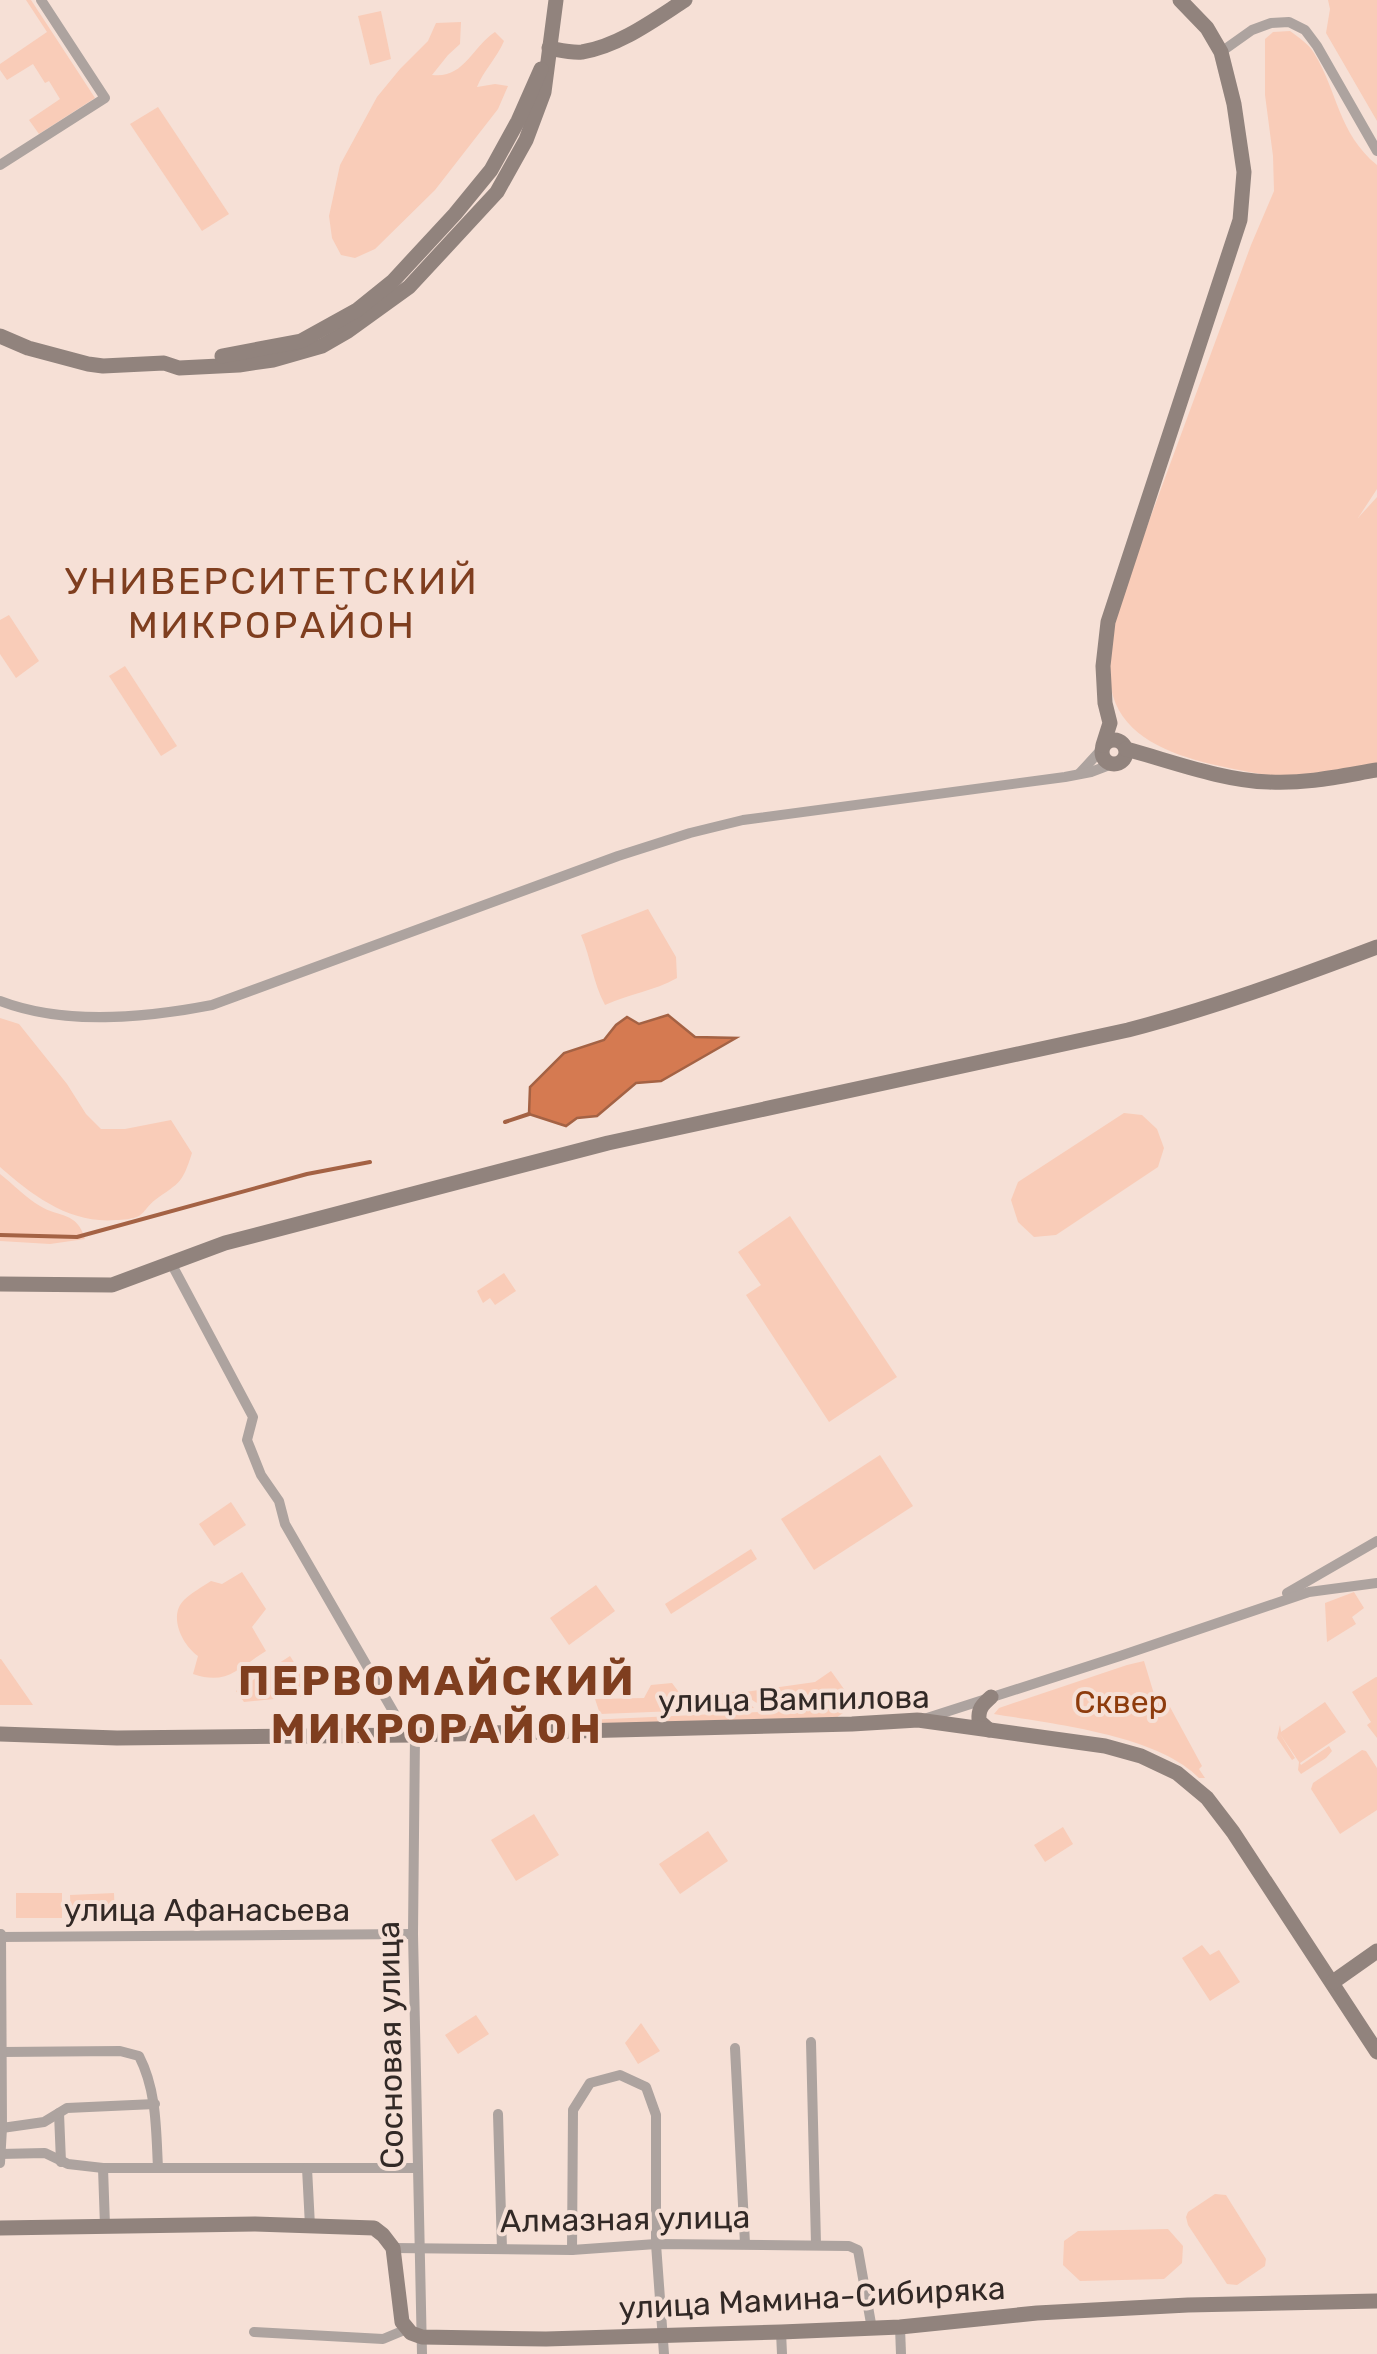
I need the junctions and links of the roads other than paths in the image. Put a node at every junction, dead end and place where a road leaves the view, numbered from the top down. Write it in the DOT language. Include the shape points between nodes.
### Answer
graph roads {
  1 [pos="41,0"];
  2 [pos="556,0"];
  3 [pos="685,0"];
  4 [pos="1180,0"];
  5 [pos="549,48"];
  6 [pos="1220,52"];
  7 [pos="1377,152"];
  8 [pos="0,165"];
  9 [pos="0,336"];
  10 [pos="1110,723"];
  11 [pos="1102,747"];
  12 [pos="1120,755"];
  13 [pos="1377,770"];
  14 [pos="1078,774"];
  15 [pos="1377,946"];
  16 [pos="0,1001"];
  17 [pos="171,1262"];
  18 [pos="0,1284"];
  19 [pos="1377,1541"];
  20 [pos="1377,1582"];
  21 [pos="1258,1608"];
  22 [pos="991,1697"];
  23 [pos="918,1720"];
  24 [pos="988,1730"];
  25 [pos="0,1734"];
  26 [pos="407,1734"];
  27 [pos="1,1934"];
  28 [pos="414,1934"];
  29 [pos="1377,1951"];
  30 [pos="1333,1982"];
  31 [pos="811,2042"];
  32 [pos="735,2048"];
  33 [pos="2,2052"];
  34 [pos="1377,2052"];
  35 [pos="155,2104"];
  36 [pos="59,2113"];
  37 [pos="498,2114"];
  38 [pos="2,2128"];
  39 [pos="0,2154"];
  40 [pos="61,2162"];
  41 [pos="0,2163"];
  42 [pos="103,2168"];
  43 [pos="158,2168"];
  44 [pos="307,2168"];
  45 [pos="417,2168"];
  46 [pos="105,2226"];
  47 [pos="310,2226"];
  48 [pos="0,2228"];
  49 [pos="656,2244"];
  50 [pos="744,2244"];
  51 [pos="816,2244"];
  52 [pos="393,2248"];
  53 [pos="418,2250"];
  54 [pos="502,2250"];
  55 [pos="572,2250"];
  56 [pos="1377,2301"];
  57 [pos="406,2328"];
  58 [pos="900,2328"];
  59 [pos="872,2329"];
  60 [pos="254,2332"];
  61 [pos="781,2332"];
  62 [pos="664,2336"];
  63 [pos="422,2337"];
  64 [pos="422,2354"];
  65 [pos="664,2354"];
  66 [pos="782,2354"];
  67 [pos="901,2354"];
  1 -- 8 [label="street" via="105,98"];
  2 -- 5 [label="street"];
  3 -- 5 [label="street" via="587,51"];
  4 -- 6 [label="street"];
  5 -- 9 [label="street" via="544,92 497,192 410,287 322,346 239,365 104,366"];
  6 -- 7 [label="street" via="1272,23 1305,30"];
  6 -- 10 [label="street" via="1244,172 1240,220 1108,622"];
  10 -- 11 [label="street"];
  10 -- 12 [label="street"];
  11 -- 12 [label="street" via="1110,740"];
  11 -- 14 [label="street"];
  12 -- 13 [label="street" via="1267,782"];
  12 -- 14 [label="street"];
  14 -- 16 [label="street" via="742,820 690,833 212,1005 97,1016"];
  15 -- 17 [label="street" via="1176,1018 608,1143"];
  17 -- 18 [label="street" via="112,1285"];
  17 -- 26 [label="street" via="253,1417 248,1440 285,1524"];
  19 -- 21 [label="street"];
  20 -- 21 [label="street" via="1318,1589"];
  21 -- 22 [label="street"];
  22 -- 23 [label="street"];
  22 -- 24 [label="street" via="978,1713"];
  23 -- 24 [label="street, улица Вампилова"];
  23 -- 26 [label="street, улица Вампилова"];
  24 -- 30 [label="street, улица Вампилова" via="1105,1746 1177,1774 1233,1832"];
  25 -- 26 [label="street, улица Вампилова"];
  26 -- 28 [label="street, Сосновая улица"];
  27 -- 28 [label="street, улица Афанасьева"];
  27 -- 33 [label="street"];
  28 -- 45 [label="street, Сосновая улица"];
  29 -- 30 [label="street"];
  30 -- 34 [label="street, улица Вампилова"];
  31 -- 51 [label="street"];
  32 -- 50 [label="street"];
  33 -- 35 [label="street" via="139,2056"];
  33 -- 38 [label="street"];
  35 -- 36 [label="street"];
  35 -- 43 [label="street"];
  36 -- 38 [label="street"];
  36 -- 40 [label="street"];
  37 -- 54 [label="street"];
  38 -- 39 [label="street"];
  39 -- 40 [label="street" via="45,2153"];
  39 -- 41 [label="street"];
  40 -- 42 [label="street"];
  42 -- 43 [label="street"];
  42 -- 46 [label="street"];
  43 -- 44 [label="street"];
  44 -- 45 [label="street"];
  44 -- 47 [label="street"];
  45 -- 53 [label="street, Сосновая улица"];
  46 -- 47 [label="street, Алмазная улица"];
  46 -- 48 [label="street, Алмазная улица"];
  47 -- 52 [label="street, Алмазная улица" via="374,2228"];
  49 -- 50 [label="street, Алмазная улица"];
  49 -- 55 [label="street, Алмазная улица"];
  49 -- 55 [label="street" via="656,2115 646,2086 620,2075 590,2083 573,2110"];
  49 -- 62 [label="street"];
  50 -- 51 [label="street, Алмазная улица"];
  51 -- 59 [label="street, Алмазная улица" via="858,2250"];
  52 -- 53 [label="street, Алмазная улица"];
  52 -- 57 [label="street"];
  53 -- 54 [label="street, Алмазная улица"];
  53 -- 63 [label="street, Сосновая улица"];
  54 -- 55 [label="street, Алмазная улица"];
  56 -- 58 [label="street, улица Мамина-Сибиряка" via="1007,2314"];
  57 -- 60 [label="street" via="383,2339"];
  57 -- 63 [label="street, улица Мамина-Сибиряка"];
  58 -- 59 [label="street, улица Мамина-Сибиряка"];
  58 -- 67 [label="street"];
  59 -- 61 [label="street, улица Мамина-Сибиряка"];
  61 -- 62 [label="street, улица Мамина-Сибиряка"];
  61 -- 66 [label="street"];
  62 -- 63 [label="street, улица Мамина-Сибиряка" via="546,2345"];
  62 -- 65 [label="street"];
  63 -- 64 [label="street, Сосновая улица"];
}
